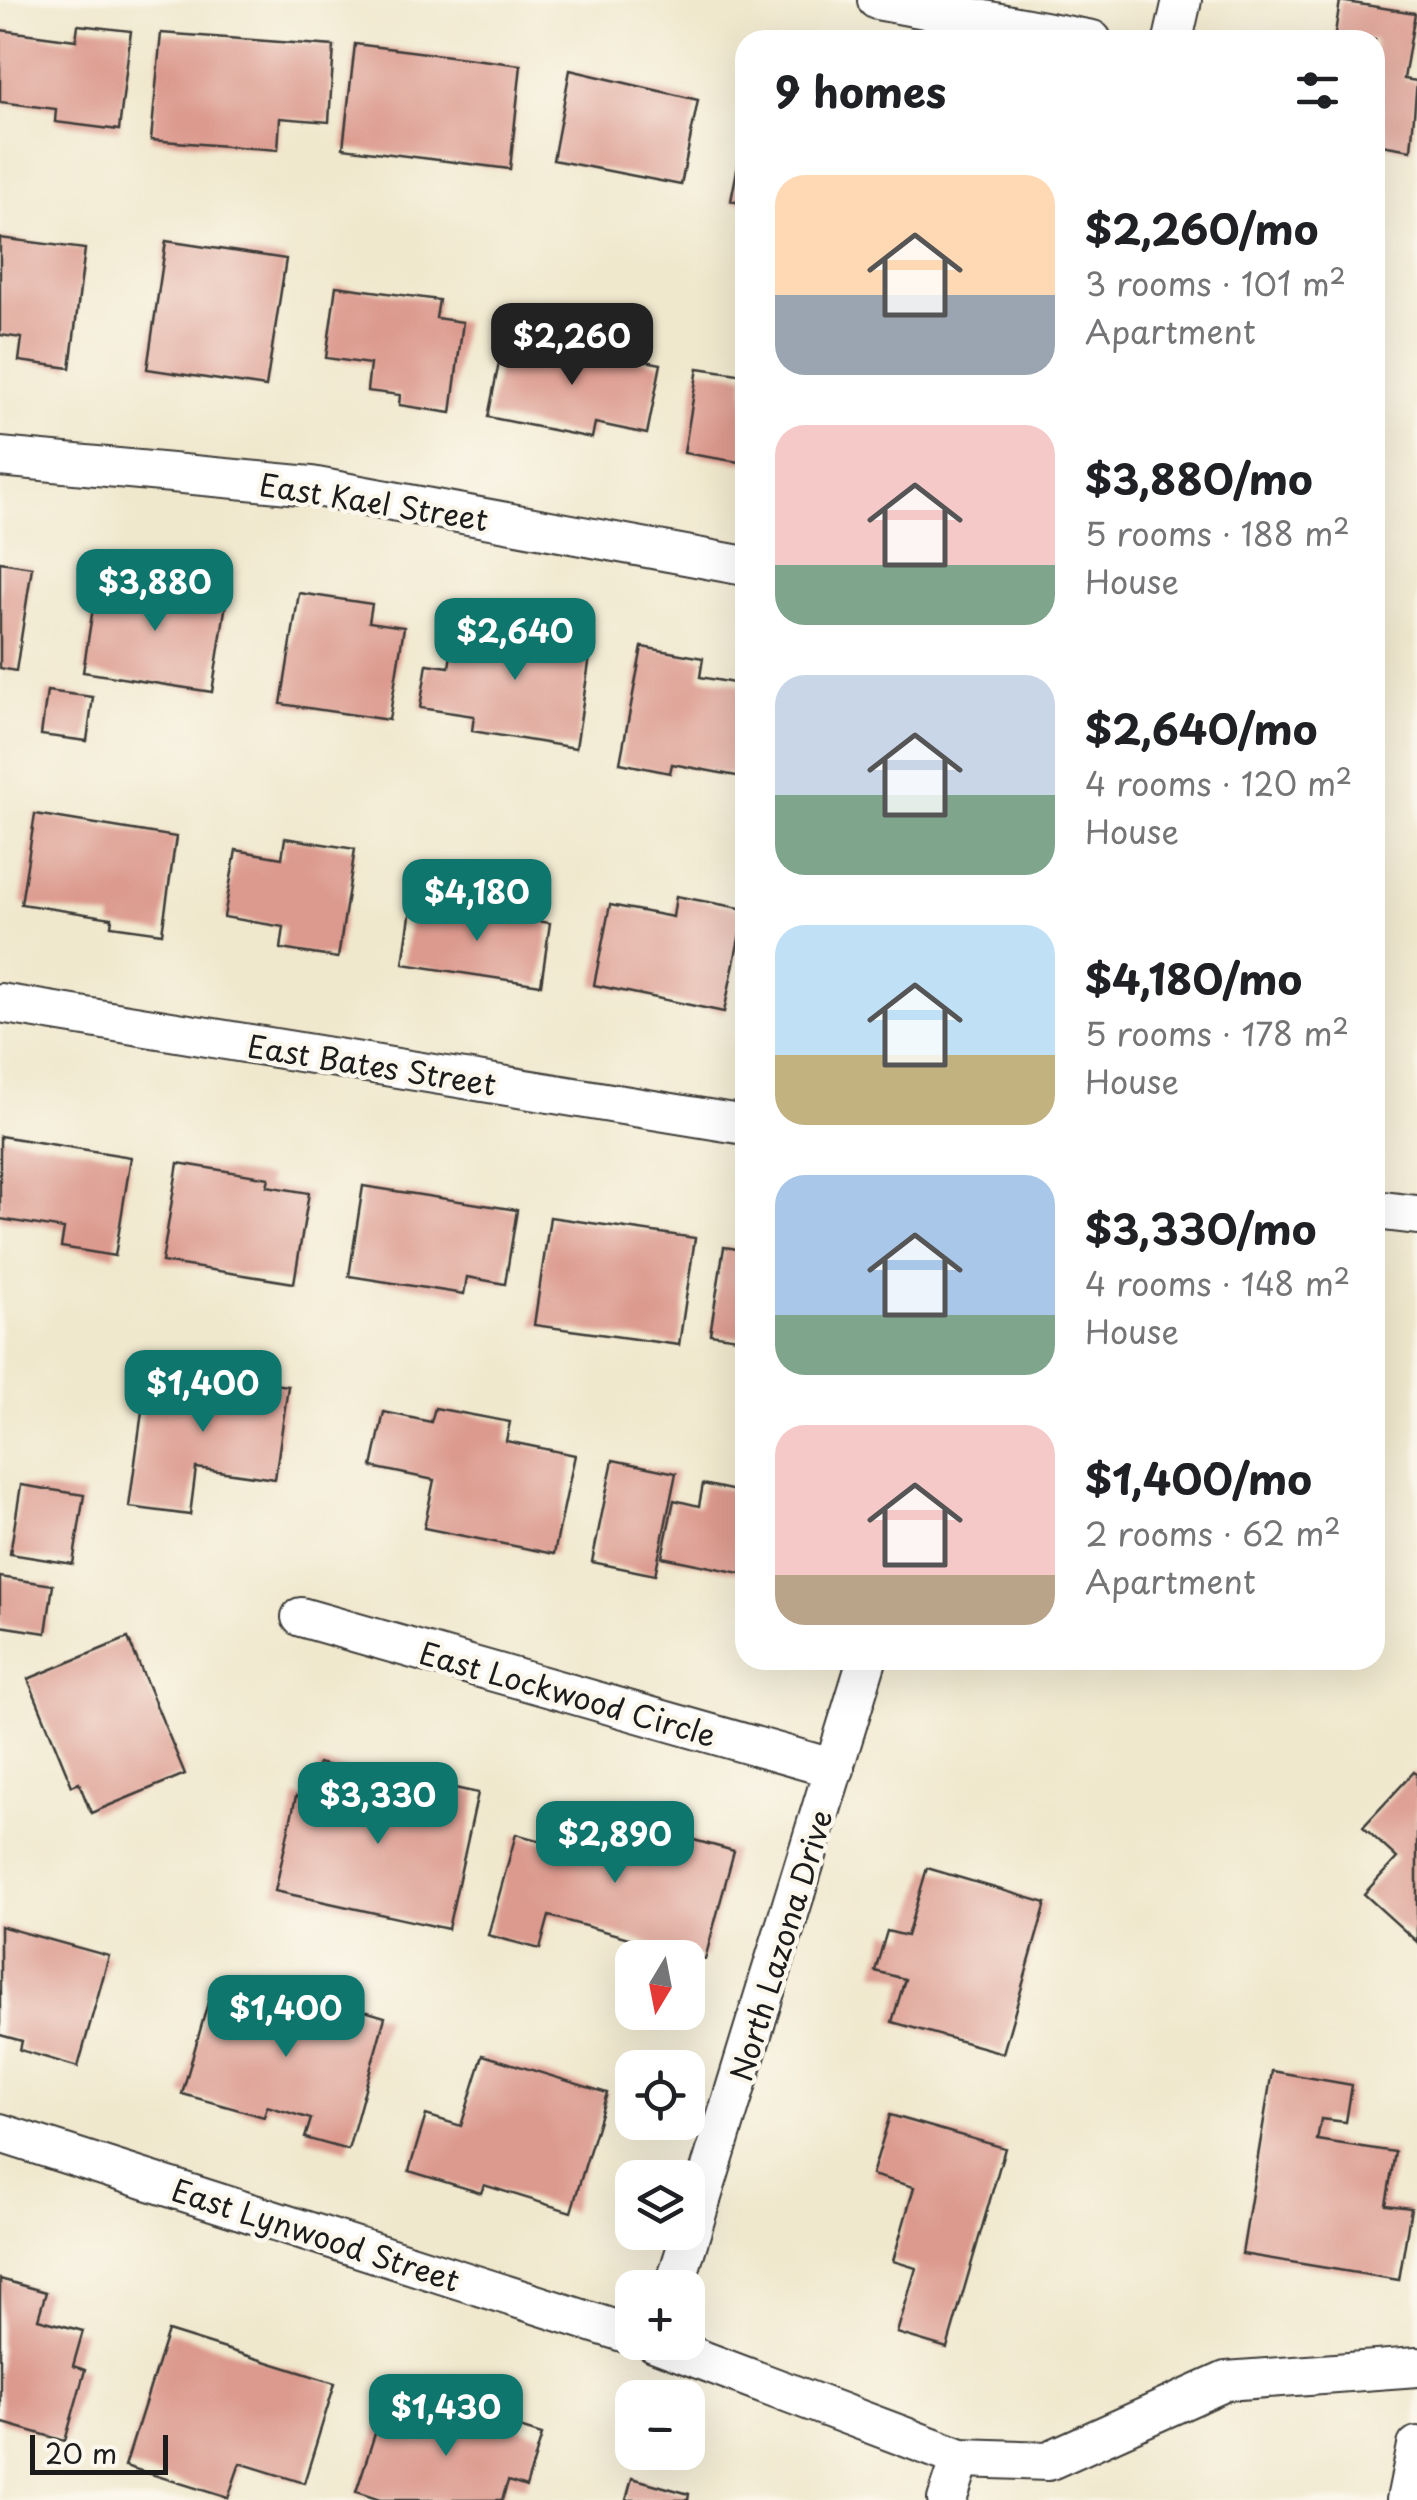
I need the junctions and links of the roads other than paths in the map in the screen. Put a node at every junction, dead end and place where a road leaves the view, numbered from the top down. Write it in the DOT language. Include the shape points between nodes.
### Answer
graph roads {
  1 [pos="877,0"];
  2 [pos="1182,0"];
  3 [pos="1038,30"];
  4 [pos="1176,30"];
  5 [pos="0,457"];
  6 [pos="735,564"];
  7 [pos="0,1003"];
  8 [pos="735,1123"];
  9 [pos="1385,1211"];
  10 [pos="1417,1215"];
  11 [pos="300,1617"];
  12 [pos="864,1670"];
  13 [pos="834,1769"];
  14 [pos="0,2133"];
  15 [pos="680,2270"];
  16 [pos="615,2331"];
  17 [pos="701,2360"];
  18 [pos="1417,2368"];
  19 [pos="1417,2446"];
  20 [pos="961,2458"];
  21 [pos="947,2500"];
  22 [pos="1406,2500"];
  1 -- 3 [label="street"];
  2 -- 4 [label="street"];
  5 -- 6 [label="street, East Kael Street" via="311,486"];
  7 -- 8 [label="street, East Bates Street"];
  9 -- 10 [label="street"];
  11 -- 13 [label="street, East Lockwood Circle"];
  12 -- 13 [label="street, North Lazona Drive"];
  13 -- 15 [label="street, North Lazona Drive"];
  14 -- 16 [label="street, East Lynwood Street"];
  17 -- 20 [label="street"];
  18 -- 20 [label="street" via="1226,2382 1048,2460"];
  19 -- 22 [label="street"];
  20 -- 21 [label="street"];
}
